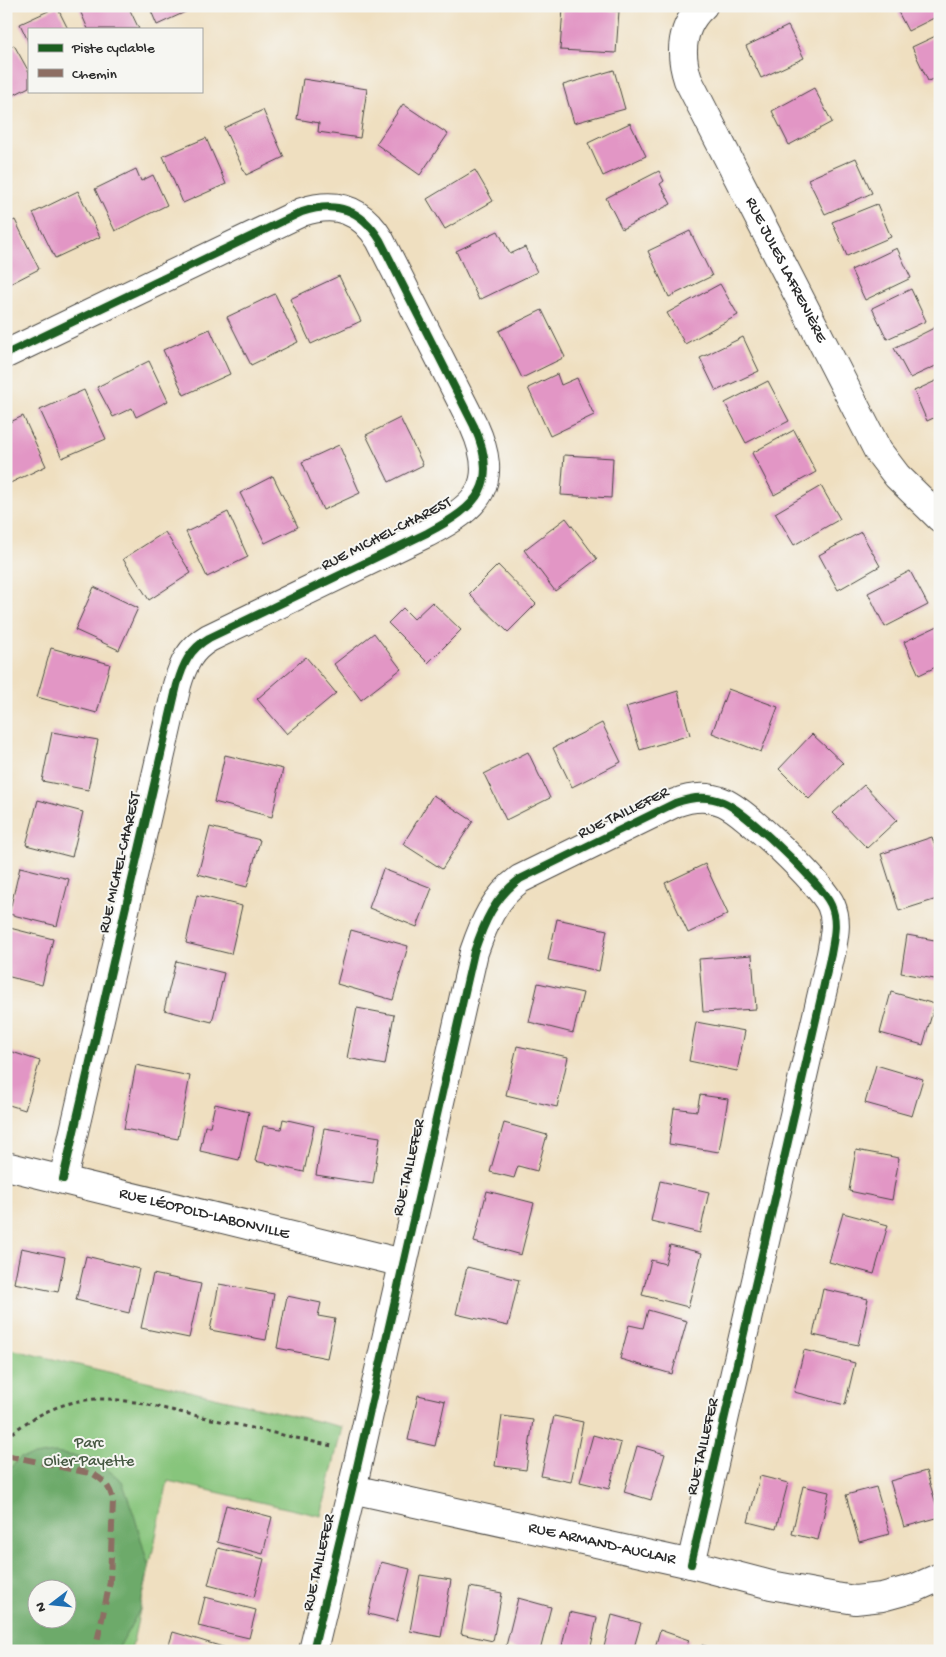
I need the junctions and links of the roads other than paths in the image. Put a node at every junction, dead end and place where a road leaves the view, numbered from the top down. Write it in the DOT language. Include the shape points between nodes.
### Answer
graph roads {
  1 [pos="703,6"];
  2 [pos="6,354"];
  3 [pos="940,518"];
  4 [pos="6,1166"];
  5 [pos="63,1179"];
  6 [pos="403,1263"];
  7 [pos="352,1489"];
  8 [pos="691,1564"];
  9 [pos="940,1577"];
  10 [pos="314,1651"];
  1 -- 3 [label="street, RUE JULES LAFRENIÈRE" via="685,34 682,50 688,80 878,451 897,476"];
  2 -- 5 [label="street, RUE MICHEL-CHAREST" via="302,212 323,207 345,210 364,220 380,240 474,426 486,465 479,492 456,517 209,638 188,657 177,685"];
  4 -- 5 [label="street, RUE LÉOPOLD-LABONVILLE"];
  5 -- 6 [label="street, RUE LÉOPOLD-LABONVILLE"];
  6 -- 7 [label="street, RUE TAILLEFER"];
  6 -- 8 [label="street, RUE TAILLEFER" via="474,952 493,907 520,879 675,804 699,797 724,802 735,808 821,889 832,906 835,927"];
  7 -- 8 [label="street, RUE ARMAND-AUCLAIR"];
  7 -- 10 [label="street, RUE TAILLEFER"];
  8 -- 9 [label="street, RUE ARMAND-AUCLAIR" via="855,1600 899,1593"];
}
